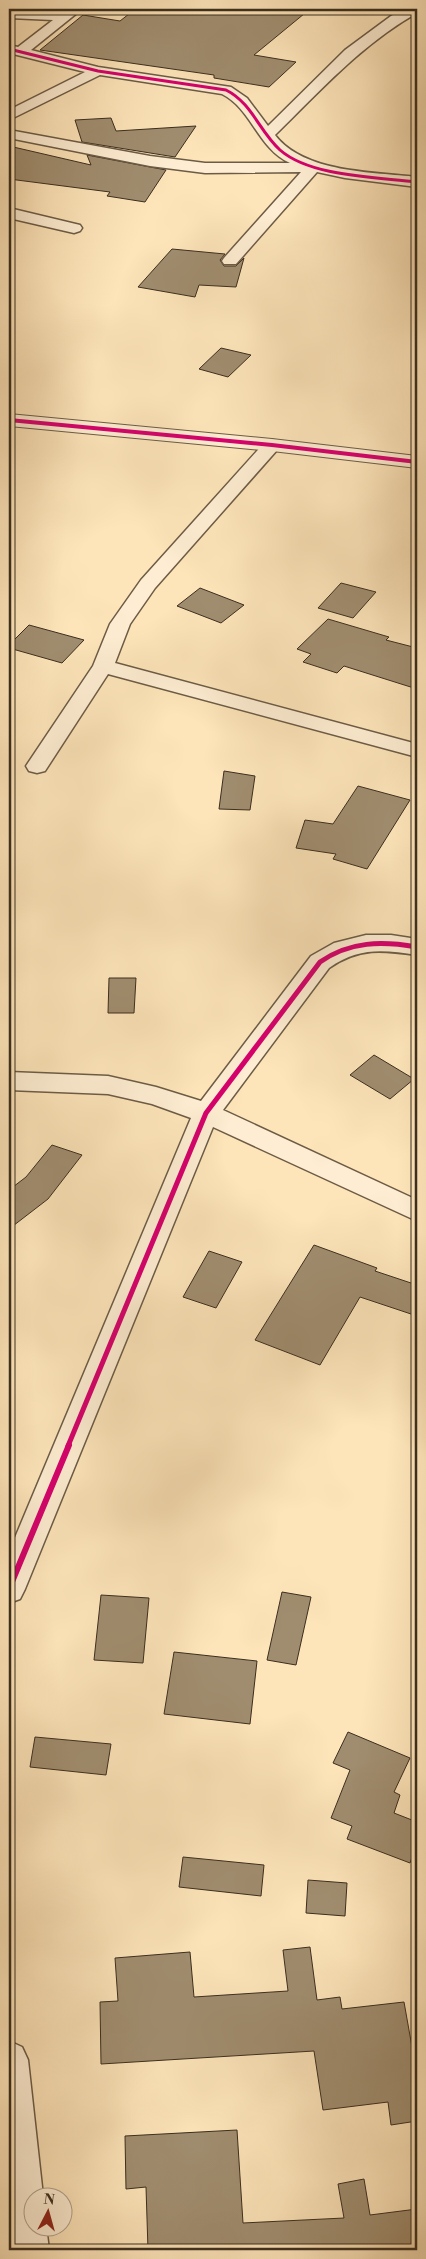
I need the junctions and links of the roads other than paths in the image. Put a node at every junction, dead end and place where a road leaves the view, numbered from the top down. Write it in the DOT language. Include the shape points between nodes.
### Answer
graph roads {
  1 [pos="414,9"];
  2 [pos="70,12"];
  3 [pos="9,14"];
  4 [pos="396,19"];
  5 [pos="410,26"];
  6 [pos="14,51"];
  7 [pos="98,71"];
  8 [pos="9,116"];
  9 [pos="9,134"];
  10 [pos="268,134"];
  11 [pos="314,167"];
  12 [pos="417,182"];
  13 [pos="9,213"];
  14 [pos="74,228"];
  15 [pos="230,261"];
  16 [pos="9,420"];
  17 [pos="272,445"];
  18 [pos="417,462"];
  19 [pos="103,666"];
  20 [pos="417,751"];
  21 [pos="38,766"];
  22 [pos="417,947"];
  23 [pos="9,1081"];
  24 [pos="206,1113"];
  25 [pos="417,1211"];
  26 [pos="9,1589"];
  27 [pos="9,2060"];
  28 [pos="29,2250"];
  1 -- 4 [label="street"];
  2 -- 3 [label="street"];
  2 -- 6 [label="street"];
  4 -- 5 [label="street"];
  4 -- 10 [label="street" via="350,53"];
  6 -- 7 [label="street"];
  7 -- 8 [label="street"];
  7 -- 10 [label="street" via="232,92"];
  9 -- 11 [label="street" via="150,162 205,168"];
  10 -- 11 [label="street" via="291,158"];
  11 -- 12 [label="street"];
  11 -- 15 [label="street"];
  13 -- 14 [label="street"];
  16 -- 17 [label="street"];
  17 -- 18 [label="street"];
  17 -- 19 [label="street" via="148,584 120,624"];
  19 -- 20 [label="street"];
  19 -- 21 [label="street"];
  22 -- 24 [label="street" via="383,942 361,944 332,953 320,962"];
  23 -- 24 [label="street" via="108,1085 156,1096"];
  24 -- 25 [label="street"];
  24 -- 26 [label="street"];
  27 -- 28 [label="street"];
}
